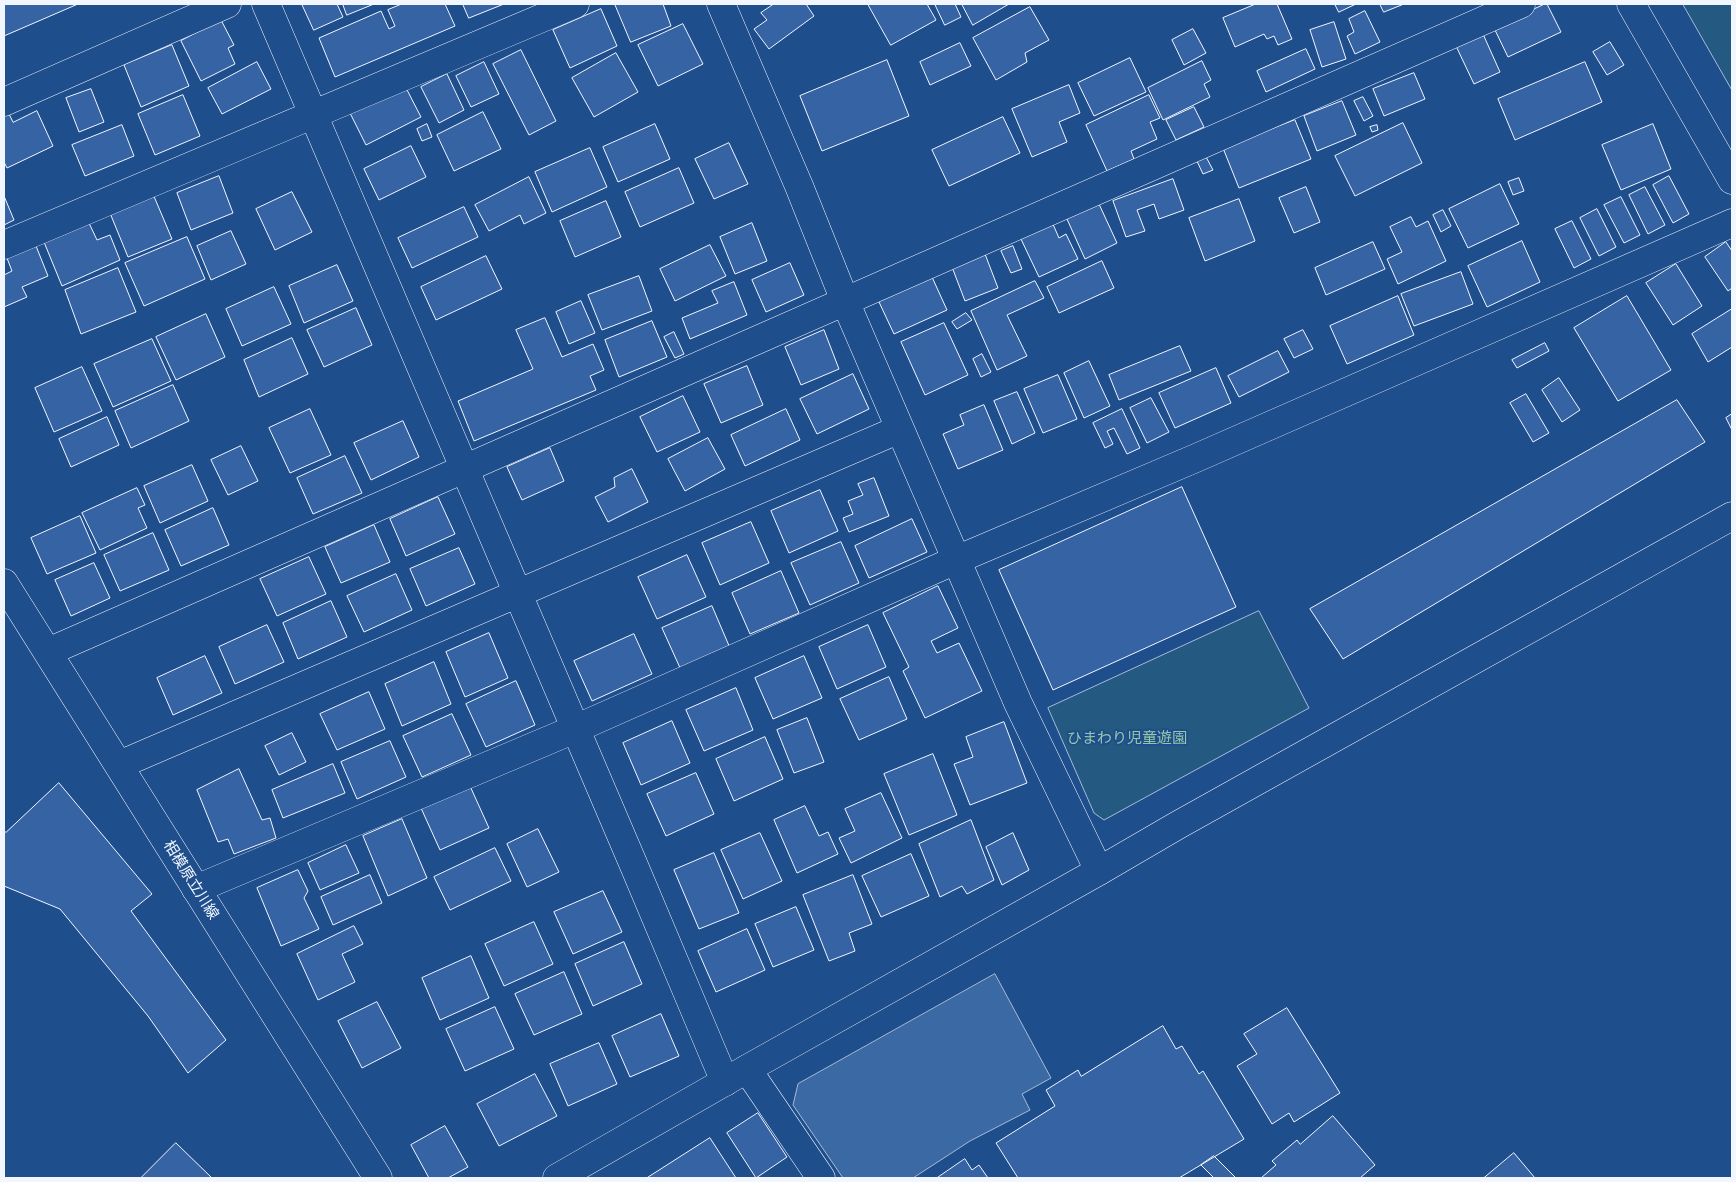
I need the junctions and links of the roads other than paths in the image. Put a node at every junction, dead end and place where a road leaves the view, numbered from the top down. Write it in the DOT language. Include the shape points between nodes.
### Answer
graph roads {
  1 [pos="227,4"];
  2 [pos="266,4"];
  3 [pos="574,4"];
  4 [pos="721,4"];
  5 [pos="1521,4"];
  6 [pos="1631,4"];
  7 [pos="4,102"];
  8 [pos="313,114"];
  9 [pos="1732,180"];
  10 [pos="1732,222"];
  11 [pos="4,245"];
  12 [pos="845,301"];
  13 [pos="900,430"];
  14 [pos="464,469"];
  15 [pos="1732,516"];
  16 [pos="956,560"];
  17 [pos="4,583"];
  18 [pos="518,594"];
  19 [pos="48,652"];
  20 [pos="576,729"];
  21 [pos="119,765"];
  22 [pos="1099,871"];
  23 [pos="196,889"];
  24 [pos="736,1075"];
  25 [pos="378,1178"];
  26 [pos="557,1178"];
  27 [pos="821,1178"];
  1 -- 7 [label="street"];
  2 -- 8 [label="street"];
  3 -- 8 [label="street"];
  4 -- 12 [label="street"];
  5 -- 12 [label="street"];
  6 -- 9 [label="street"];
  8 -- 11 [label="street"];
  8 -- 14 [label="street"];
  10 -- 16 [label="street"];
  12 -- 13 [label="street"];
  12 -- 14 [label="street"];
  13 -- 16 [label="street"];
  13 -- 18 [label="street"];
  14 -- 18 [label="street"];
  14 -- 19 [label="street"];
  15 -- 22 [label="street"];
  16 -- 20 [label="street"];
  16 -- 22 [label="street" via="1018,703"];
  17 -- 19 [label="street, 相模原立川線"];
  18 -- 20 [label="street"];
  18 -- 21 [label="street"];
  19 -- 21 [label="street, 相模原立川線"];
  20 -- 23 [label="street"];
  20 -- 24 [label="street"];
  21 -- 23 [label="street, 相模原立川線"];
  22 -- 24 [label="street"];
  23 -- 25 [label="street, 相模原立川線"];
  24 -- 26 [label="street"];
  24 -- 27 [label="street"];
}
